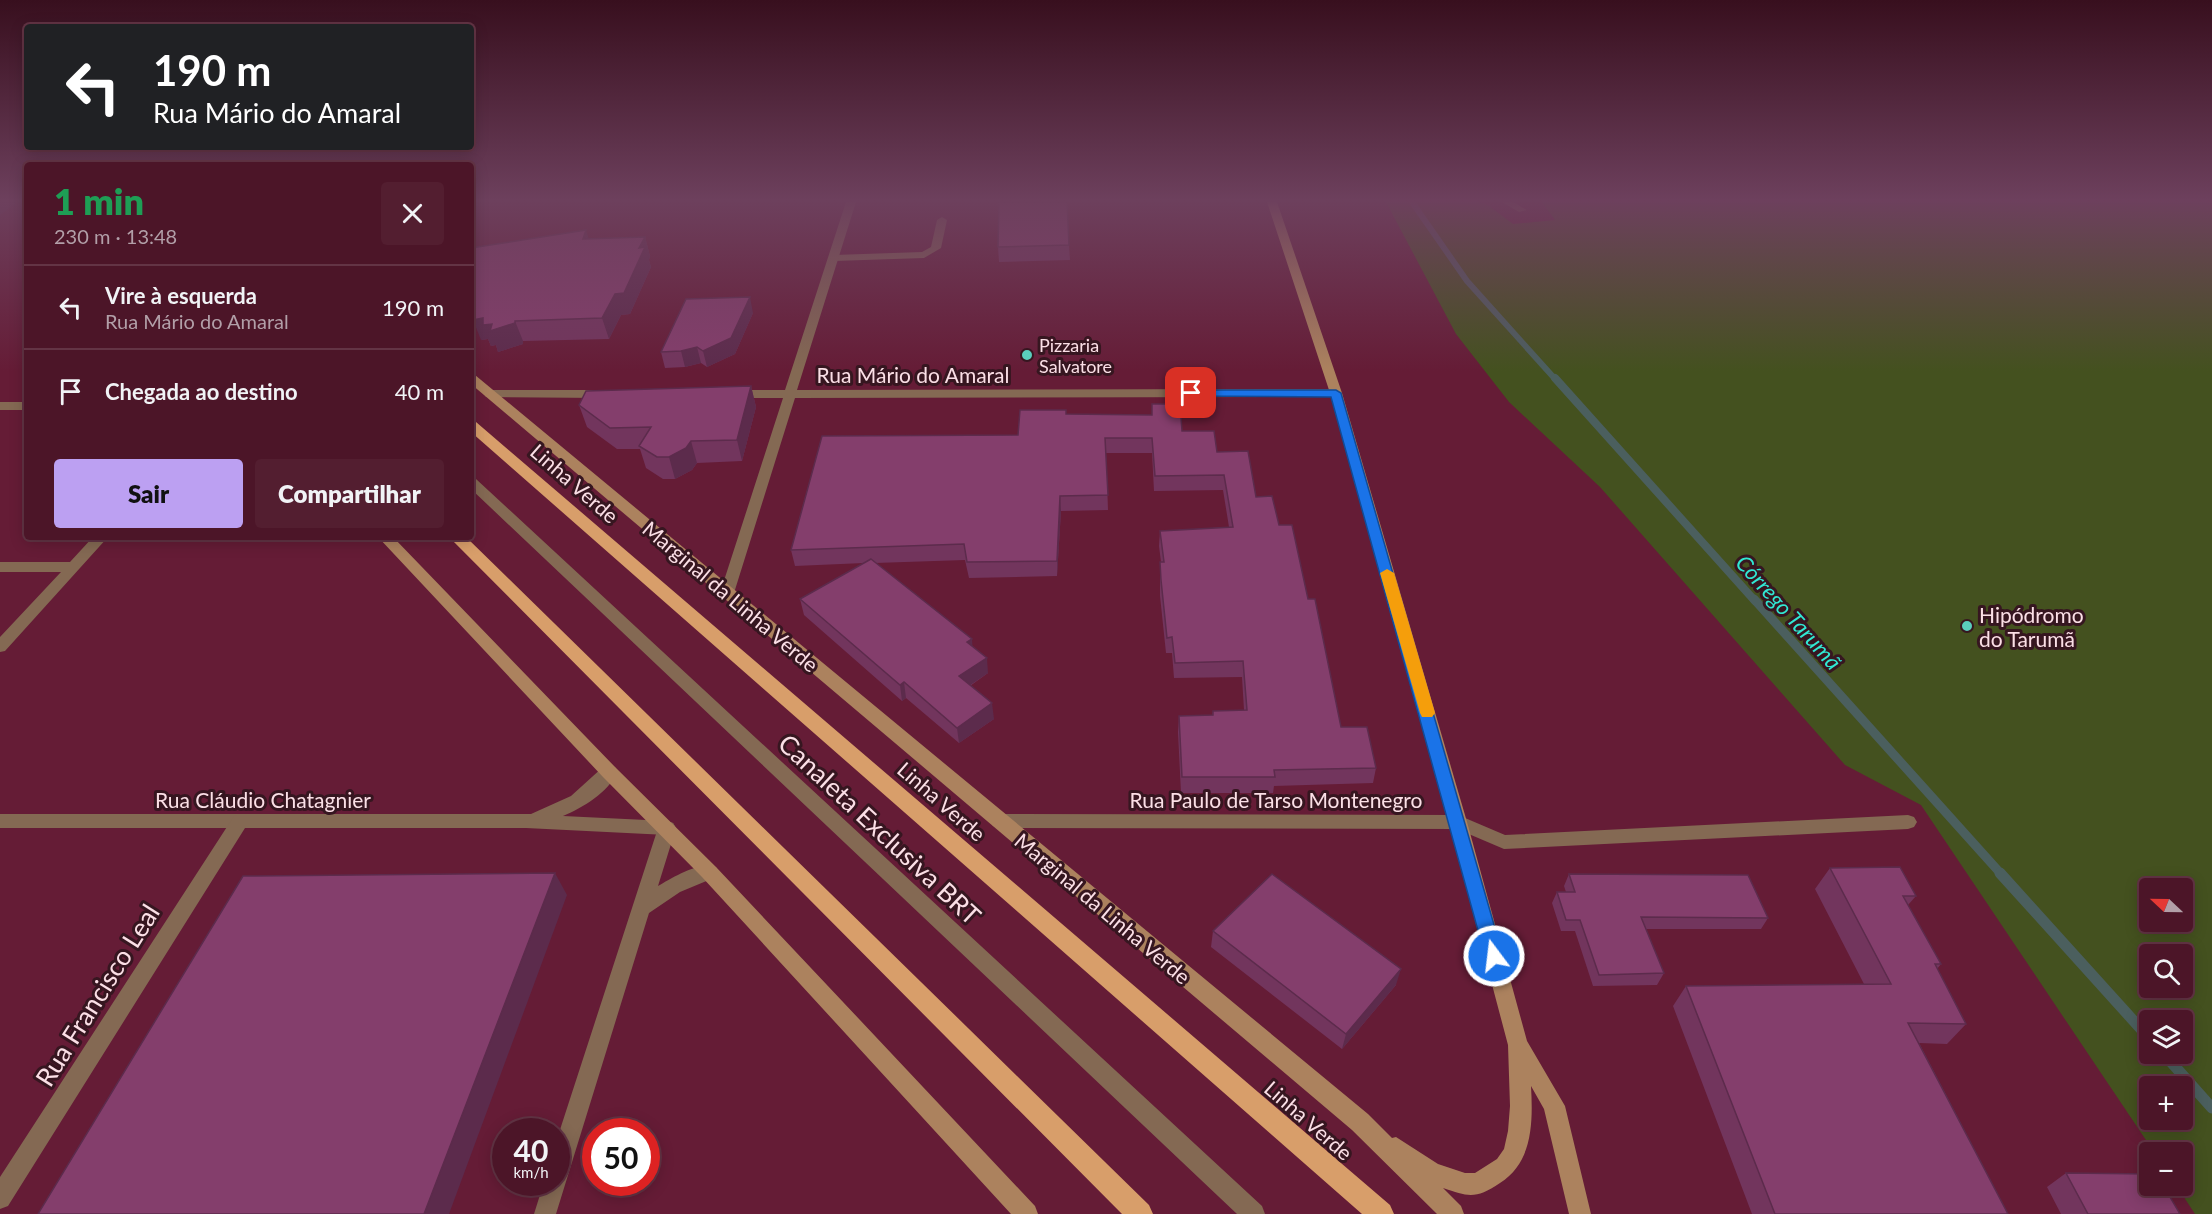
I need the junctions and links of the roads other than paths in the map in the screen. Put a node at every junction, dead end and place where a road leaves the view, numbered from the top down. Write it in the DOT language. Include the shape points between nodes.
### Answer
graph roads {
  1 [pos="834,258"];
  2 [pos="1291,259"];
  3 [pos="474,381"];
  4 [pos="1336,393"];
  5 [pos="490,394"];
  6 [pos="618,394"];
  7 [pos="723,394"];
  8 [pos="792,394"];
  9 [pos="0,406"];
  10 [pos="24,406"];
  11 [pos="474,428"];
  12 [pos="474,485"];
  13 [pos="98,540"];
  14 [pos="388,540"];
  15 [pos="460,540"];
  16 [pos="0,567"];
  17 [pos="74,567"];
  18 [pos="727,593"];
  19 [pos="0,647"];
  20 [pos="609,772"];
  21 [pos="0,821"];
  22 [pos="240,821"];
  23 [pos="526,821"];
  24 [pos="999,821"];
  25 [pos="1458,822"];
  26 [pos="1908,822"];
  27 [pos="667,828"];
  28 [pos="709,872"];
  29 [pos="641,909"];
  30 [pos="1518,1046"];
  31 [pos="1360,1122"];
  32 [pos="570,1134"];
  33 [pos="551,1196"];
  34 [pos="0,1198"];
  35 [pos="545,1214"];
  36 [pos="1027,1214"];
  37 [pos="1140,1214"];
  38 [pos="1254,1214"];
  39 [pos="1381,1214"];
  40 [pos="1453,1214"];
  41 [pos="1580,1214"];
  1 -- 8 [label="street"];
  2 -- 4 [label="main road"];
  3 -- 5 [label="main road, Marginal da Linha Verde"];
  4 -- 8 [label="street, Rua Mário do Amaral"];
  4 -- 25 [label="main road"];
  5 -- 6 [label="street"];
  5 -- 18 [label="main road, Marginal da Linha Verde"];
  7 -- 8 [label="street, Rua Mário do Amaral"];
  8 -- 18 [label="street"];
  9 -- 10 [label="street"];
  11 -- 39 [label="highway, Linha Verde"];
  12 -- 38 [label="street, Canaleta Exclusiva BRT"];
  13 -- 17 [label="street"];
  14 -- 20 [label="main road"];
  15 -- 37 [label="highway"];
  16 -- 17 [label="street"];
  17 -- 19 [label="street"];
  18 -- 24 [label="main road, Marginal da Linha Verde"];
  20 -- 23 [label="street, Rua Cláudio Chatagnier" via="582,800"];
  20 -- 27 [label="main road"];
  21 -- 22 [label="street, Rua Cláudio Chatagnier"];
  22 -- 23 [label="street, Rua Cláudio Chatagnier"];
  22 -- 34 [label="street, Rua Francisco Leal"];
  23 -- 27 [label="street, Rua Cláudio Chatagnier"];
  24 -- 25 [label="street, Rua Paulo de Tarso Montenegro"];
  24 -- 31 [label="main road, Marginal da Linha Verde"];
  25 -- 26 [label="street, Rua Paulo de Tarso Montenegro" via="1504,842"];
  25 -- 30 [label="main road"];
  27 -- 28 [label="main road"];
  27 -- 29 [label="street"];
  28 -- 29 [label="street" via="676,884"];
  28 -- 36 [label="main road"];
  29 -- 32 [label="street"];
  30 -- 31 [label="main road" via="1521,1106 1515,1154 1505,1167 1478,1184 1465,1184 1432,1173"];
  30 -- 41 [label="main road" via="1554,1106"];
  31 -- 40 [label="main road, Marginal da Linha Verde"];
  33 -- 35 [label="street"];
}
